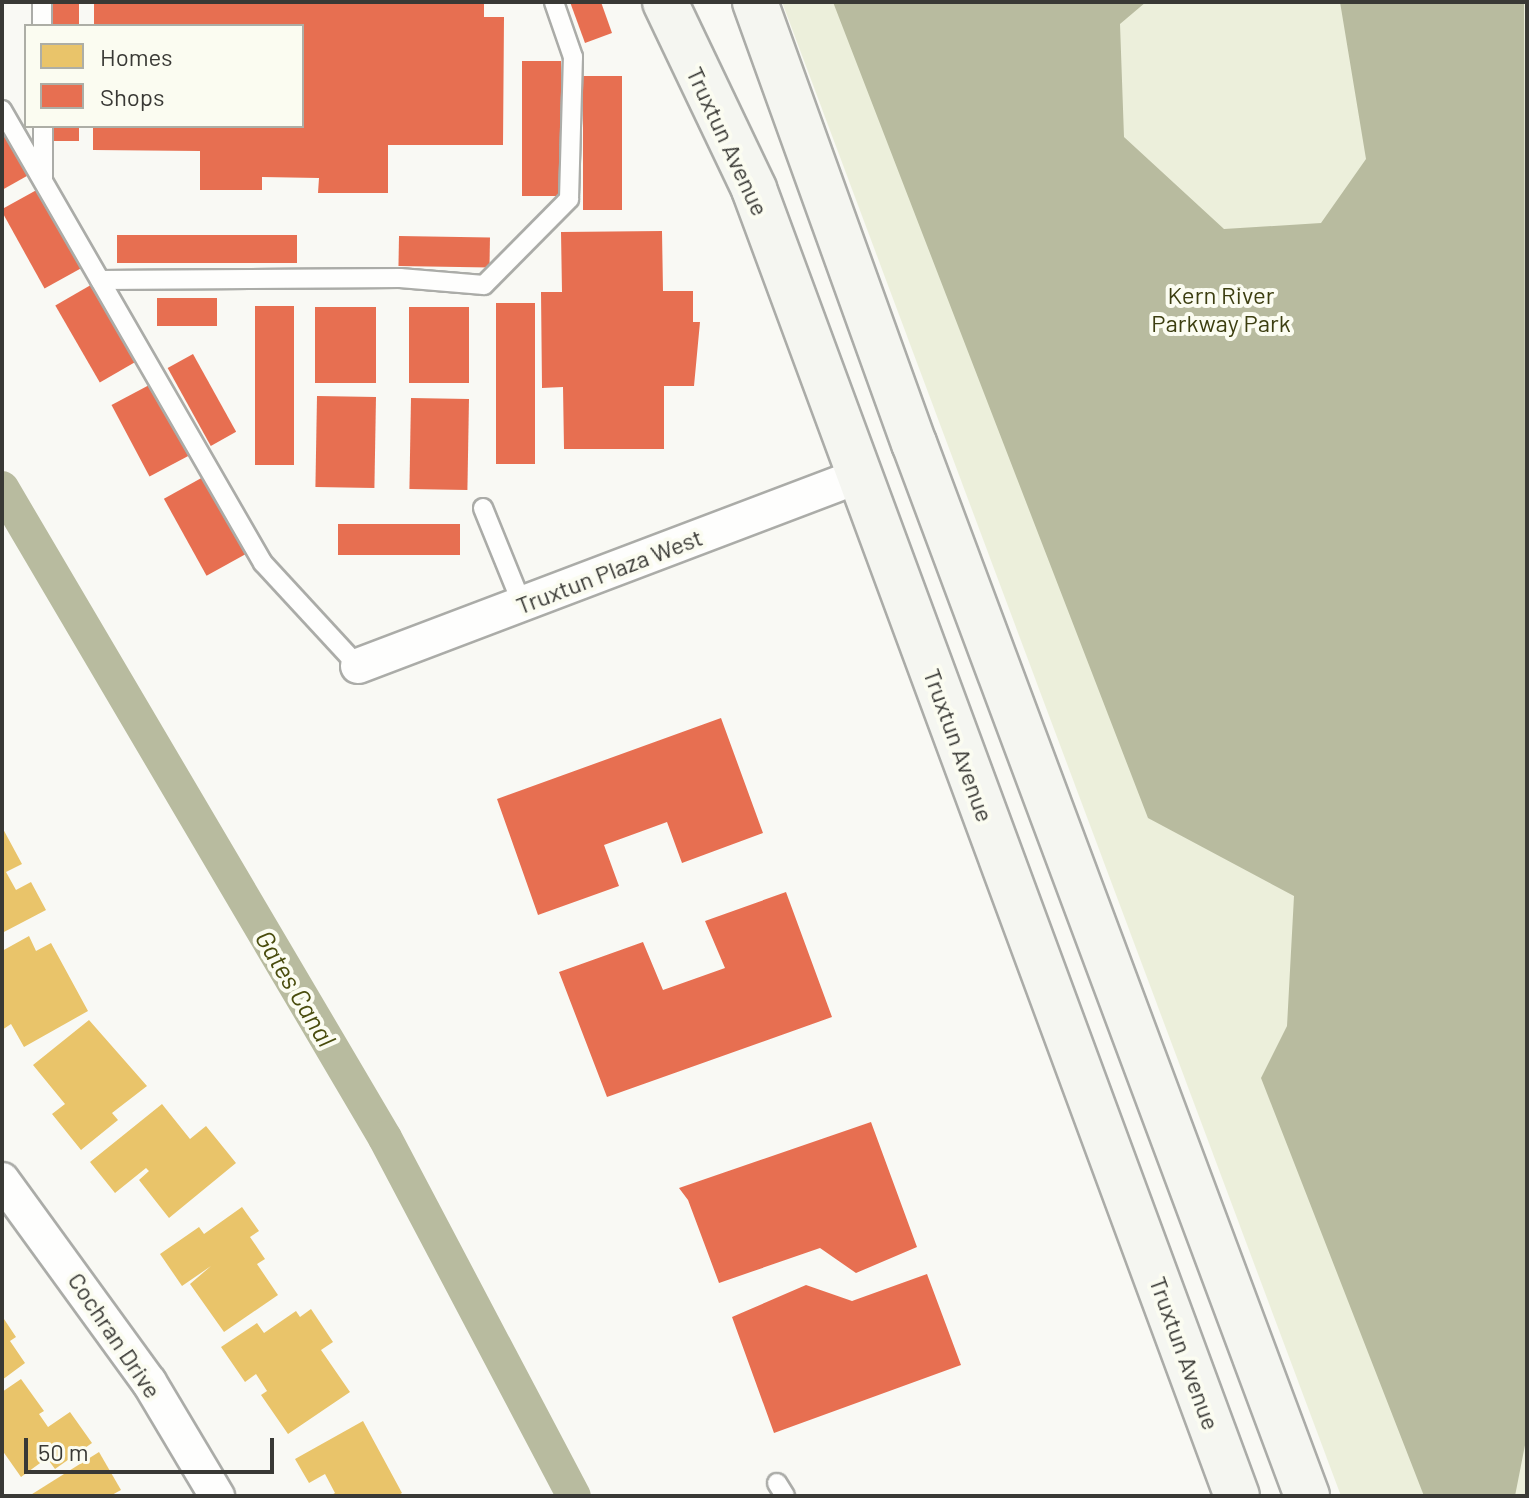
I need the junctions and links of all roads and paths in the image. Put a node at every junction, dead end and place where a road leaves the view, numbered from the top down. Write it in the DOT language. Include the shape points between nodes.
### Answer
graph roads {
  1 [pos="42,2"];
  2 [pos="554,2"];
  3 [pos="665,2"];
  4 [pos="755,2"];
  5 [pos="42,24"];
  6 [pos="2,110"];
  7 [pos="43,128"];
  8 [pos="44,182"];
  9 [pos="853,271"];
  10 [pos="100,280"];
  11 [pos="859,476"];
  12 [pos="483,508"];
  13 [pos="522,604"];
  14 [pos="358,666"];
  15 [pos="1021,733"];
  16 [pos="2,1180"];
  17 [pos="217,1496"];
  18 [pos="1237,1496"];
  19 [pos="1307,1496"];
  1 -- 5 [label="lane"];
  2 -- 10 [label="lane" via="573,57 569,199 484,285 400,278"];
  3 -- 11 [label="main road, Truxtun Avenue" via="754,189"];
  4 -- 9 [label="main road"];
  6 -- 8 [label="lane"];
  7 -- 8 [label="lane"];
  8 -- 10 [label="lane"];
  9 -- 11 [label="main road" via="872,415"];
  9 -- 15 [label="main road"];
  10 -- 14 [label="lane" via="263,563"];
  11 -- 13 [label="street, Truxtun Plaza West"];
  11 -- 15 [label="main road" via="888,490 905,510"];
  11 -- 18 [label="main road, Truxtun Avenue"];
  12 -- 13 [label="lane"];
  13 -- 14 [label="street, Truxtun Plaza West"];
  15 -- 19 [label="main road"];
  16 -- 17 [label="street, Cochran Drive" via="149,1382"];
}
